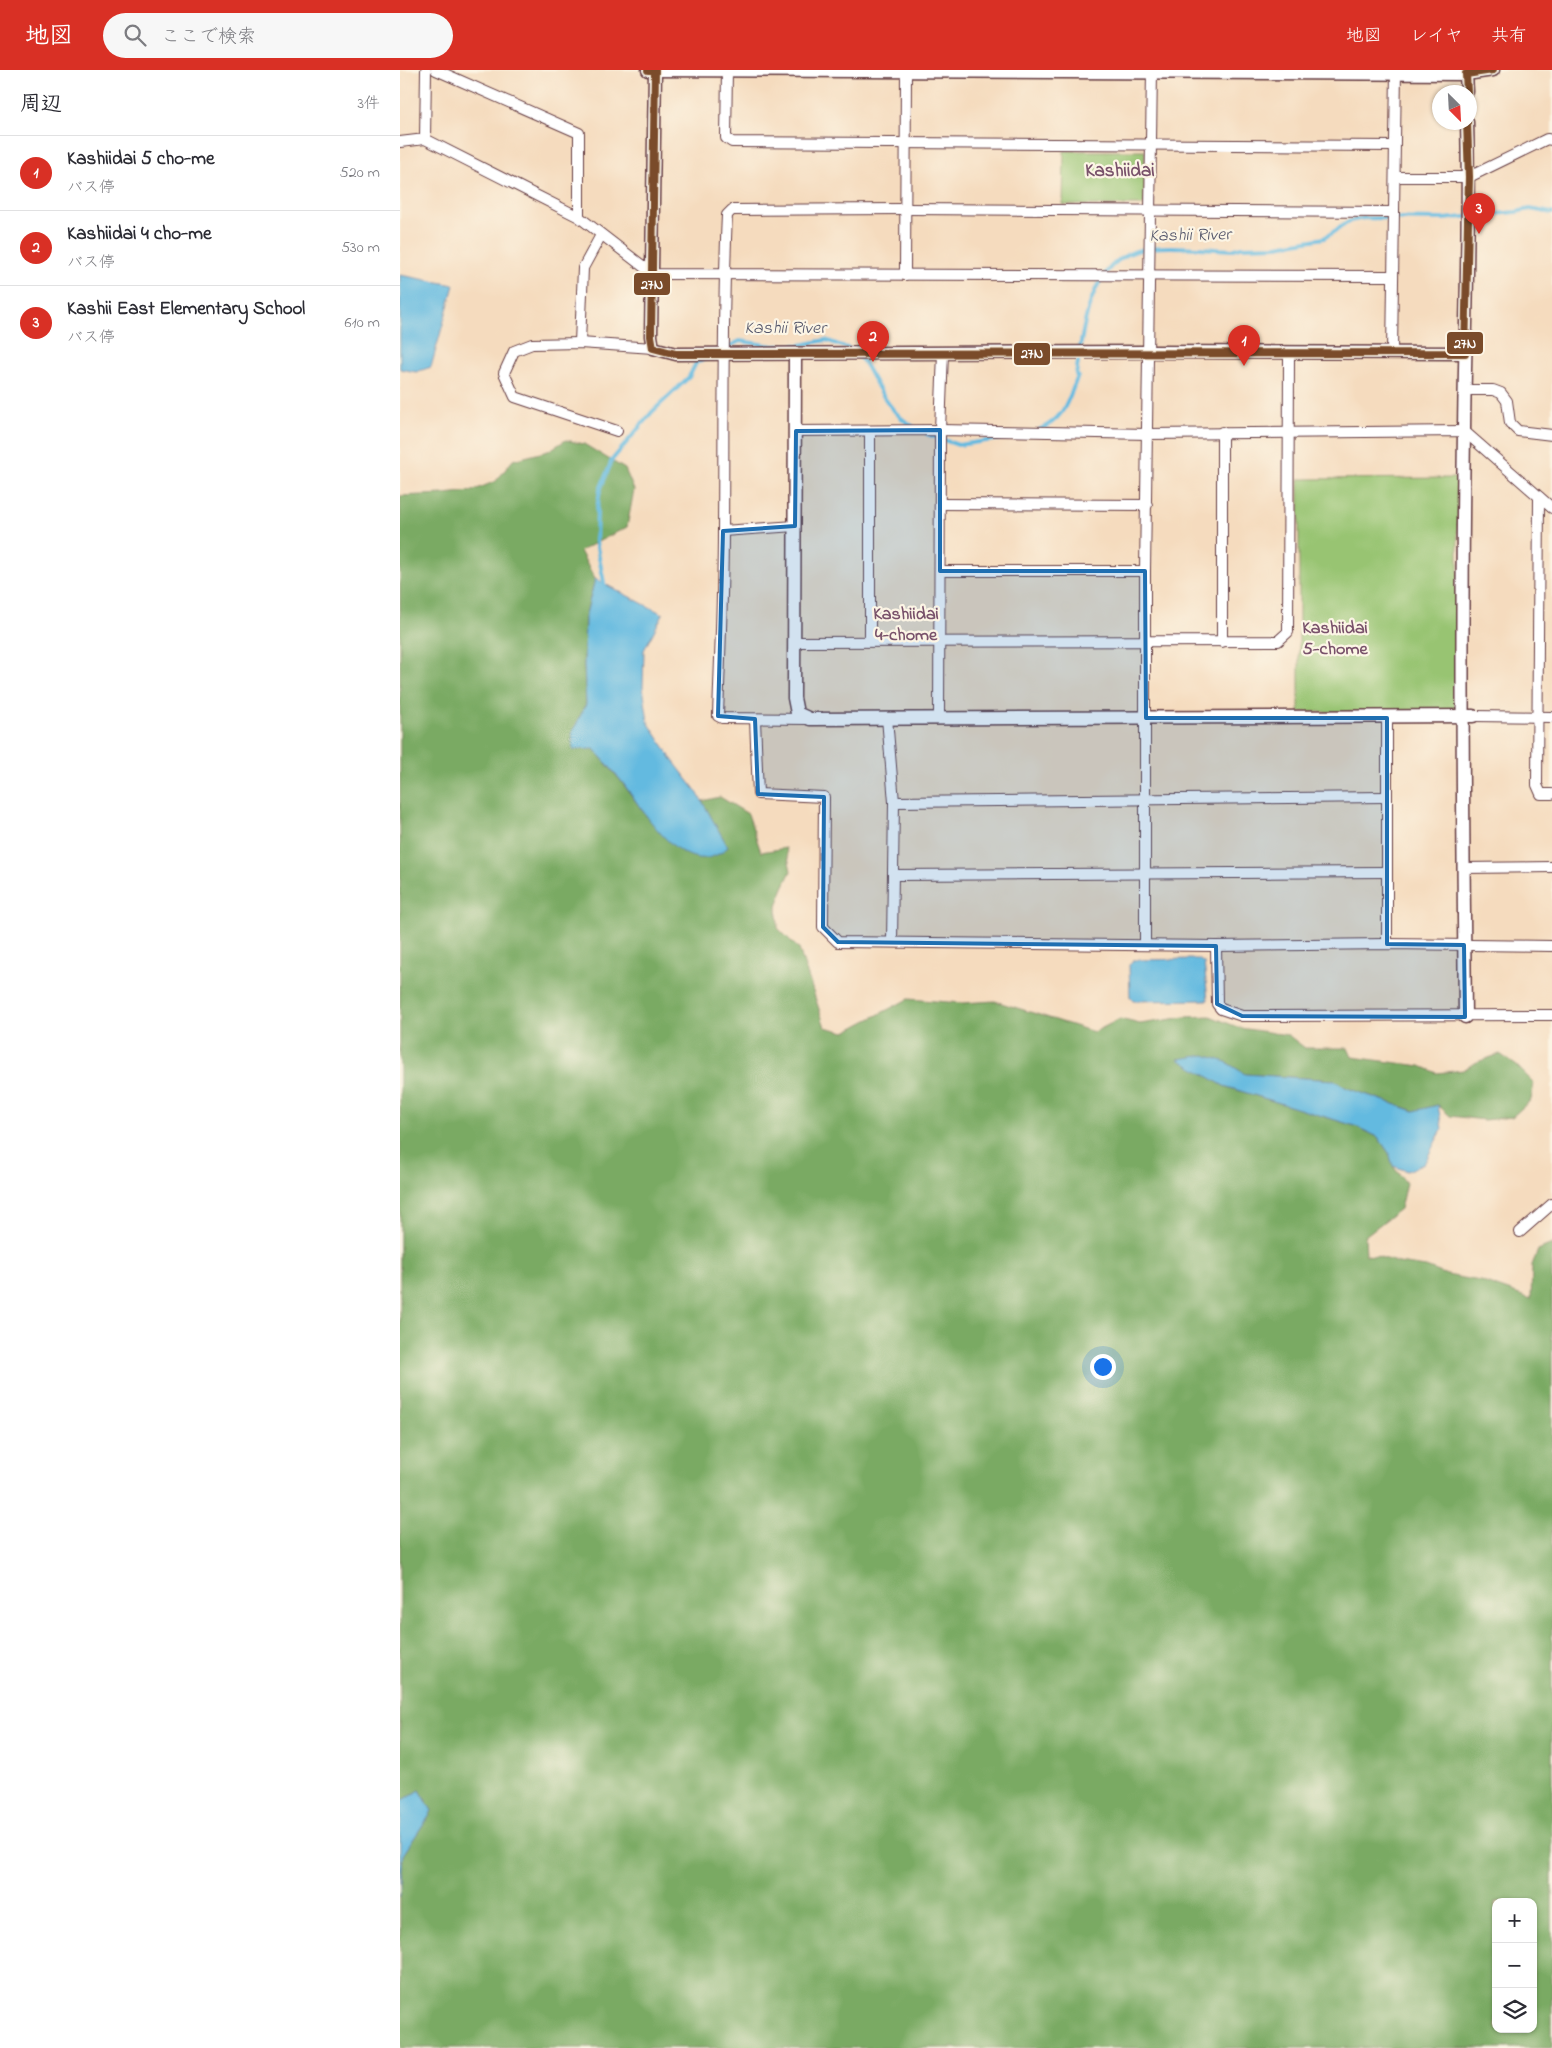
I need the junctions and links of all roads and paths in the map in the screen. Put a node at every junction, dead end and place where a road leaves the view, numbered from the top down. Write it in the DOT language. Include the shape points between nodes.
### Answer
graph roads {
  1 [pos="426,70"];
  2 [pos="436,70"];
  3 [pos="648,70"];
  4 [pos="655,70"];
  5 [pos="727,70"];
  6 [pos="1493,70"];
  7 [pos="906,71"];
  8 [pos="1152,71"];
  9 [pos="1396,71"];
  10 [pos="1466,72"];
  11 [pos="1467,85"];
  12 [pos="1468,130"];
  13 [pos="425,139"];
  14 [pos="1552,140"];
  15 [pos="400,142"];
  16 [pos="906,144"];
  17 [pos="1151,145"];
  18 [pos="1394,146"];
  19 [pos="1395,177"];
  20 [pos="1469,177"];
  21 [pos="906,209"];
  22 [pos="1150,210"];
  23 [pos="1394,212"];
  24 [pos="579,217"];
  25 [pos="601,235"];
  26 [pos="653,274"];
  27 [pos="905,275"];
  28 [pos="1148,275"];
  29 [pos="724,276"];
  30 [pos="1392,276"];
  31 [pos="580,343"];
  32 [pos="653,348"];
  33 [pos="1148,352"];
  34 [pos="943,353"];
  35 [pos="1289,353"];
  36 [pos="1392,353"];
  37 [pos="1465,353"];
  38 [pos="722,354"];
  39 [pos="795,354"];
  40 [pos="1465,390"];
  41 [pos="940,430"];
  42 [pos="617,431"];
  43 [pos="796,431"];
  44 [pos="870,431"];
  45 [pos="1464,431"];
  46 [pos="1222,432"];
  47 [pos="1289,432"];
  48 [pos="1148,434"];
  49 [pos="1552,435"];
  50 [pos="1539,498"];
  51 [pos="941,504"];
  52 [pos="1147,505"];
  53 [pos="1552,508"];
  54 [pos="795,526"];
  55 [pos="723,531"];
  56 [pos="940,571"];
  57 [pos="1146,572"];
  58 [pos="870,641"];
  59 [pos="794,642"];
  60 [pos="940,642"];
  61 [pos="1147,642"];
  62 [pos="1222,642"];
  63 [pos="939,717"];
  64 [pos="1467,717"];
  65 [pos="1537,717"];
  66 [pos="1552,717"];
  67 [pos="887,718"];
  68 [pos="1146,718"];
  69 [pos="1387,718"];
  70 [pos="755,719"];
  71 [pos="810,719"];
  72 [pos="1552,794"];
  73 [pos="1386,797"];
  74 [pos="1146,798"];
  75 [pos="894,802"];
  76 [pos="1463,868"];
  77 [pos="1552,868"];
  78 [pos="1145,872"];
  79 [pos="1386,872"];
  80 [pos="893,875"];
  81 [pos="892,942"];
  82 [pos="1387,944"];
  83 [pos="1145,945"];
  84 [pos="1464,945"];
  85 [pos="1216,946"];
  86 [pos="1552,946"];
  87 [pos="1552,1015"];
  88 [pos="1465,1017"];
  89 [pos="1552,1204"];
  90 [pos="1520,1232"];
  1 -- 13 [label="street"];
  2 -- 24 [label="street" via="580,133"];
  3 -- 4 [label="street"];
  4 -- 5 [label="street"];
  4 -- 26 [label="street"];
  5 -- 7 [label="street"];
  5 -- 16 [label="street" via="726,138 732,142"];
  6 -- 10 [label="street"];
  7 -- 8 [label="street"];
  7 -- 16 [label="street"];
  8 -- 9 [label="street"];
  8 -- 17 [label="street"];
  9 -- 10 [label="street"];
  9 -- 18 [label="street"];
  10 -- 11 [label="street"];
  12 -- 20 [label="street"];
  13 -- 15 [label="street"];
  13 -- 24 [label="street"];
  14 -- 20 [label="street" via="1547,139"];
  16 -- 17 [label="street"];
  16 -- 21 [label="street"];
  17 -- 18 [label="street"];
  17 -- 22 [label="street"];
  18 -- 19 [label="street"];
  19 -- 20 [label="street"];
  19 -- 23 [label="street"];
  20 -- 37 [label="street"];
  21 -- 22 [label="street"];
  21 -- 27 [label="street"];
  21 -- 29 [label="street" via="732,210 727,215"];
  22 -- 23 [label="street"];
  22 -- 28 [label="street"];
  23 -- 30 [label="street"];
  24 -- 25 [label="street"];
  25 -- 26 [label="street"];
  25 -- 31 [label="street" via="583,268"];
  26 -- 29 [label="street"];
  26 -- 32 [label="street"];
  27 -- 28 [label="street"];
  27 -- 29 [label="street"];
  28 -- 30 [label="street"];
  28 -- 33 [label="street"];
  29 -- 38 [label="street"];
  30 -- 36 [label="street"];
  31 -- 32 [label="street"];
  31 -- 42 [label="street" via="532,344 514,351 504,373 515,397"];
  32 -- 38 [label="street" via="676,354"];
  33 -- 34 [label="street"];
  33 -- 35 [label="street"];
  33 -- 48 [label="street"];
  34 -- 39 [label="street"];
  34 -- 41 [label="street"];
  35 -- 36 [label="street"];
  35 -- 47 [label="street"];
  36 -- 37 [label="street"];
  37 -- 40 [label="street"];
  38 -- 39 [label="street"];
  38 -- 55 [label="street"];
  39 -- 43 [label="street"];
  40 -- 45 [label="street"];
  40 -- 49 [label="street" via="1501,393 1507,401 1510,423 1518,431"];
  41 -- 44 [label="street"];
  41 -- 48 [label="street"];
  41 -- 51 [label="street"];
  43 -- 44 [label="street"];
  43 -- 54 [label="street"];
  44 -- 58 [label="street"];
  45 -- 47 [label="street"];
  45 -- 50 [label="street"];
  45 -- 64 [label="street"];
  46 -- 47 [label="street"];
  46 -- 48 [label="street"];
  46 -- 62 [label="street"];
  47 -- 62 [label="street" via="1288,632 1278,641"];
  48 -- 52 [label="street"];
  50 -- 53 [label="street"];
  50 -- 65 [label="street"];
  51 -- 52 [label="street"];
  51 -- 56 [label="street"];
  52 -- 57 [label="street"];
  54 -- 55 [label="street"];
  54 -- 59 [label="street"];
  55 -- 70 [label="street" via="718,716"];
  56 -- 57 [label="street"];
  56 -- 60 [label="street"];
  57 -- 61 [label="street"];
  58 -- 59 [label="street"];
  58 -- 60 [label="street"];
  59 -- 71 [label="street" via="797,713"];
  60 -- 61 [label="street"];
  60 -- 63 [label="street"];
  61 -- 62 [label="street"];
  61 -- 68 [label="street"];
  63 -- 67 [label="street"];
  63 -- 68 [label="street"];
  64 -- 65 [label="street"];
  64 -- 69 [label="street"];
  64 -- 76 [label="street"];
  65 -- 66 [label="street"];
  65 -- 72 [label="street" via="1537,785 1541,794"];
  67 -- 71 [label="street"];
  67 -- 75 [label="street"];
  68 -- 69 [label="street"];
  68 -- 74 [label="street"];
  69 -- 73 [label="street"];
  70 -- 71 [label="street"];
  70 -- 81 [label="street" via="758,794 824,797 822,928 838,942"];
  73 -- 74 [label="street"];
  73 -- 79 [label="street"];
  74 -- 75 [label="street"];
  74 -- 78 [label="street"];
  75 -- 80 [label="street"];
  76 -- 77 [label="street"];
  76 -- 84 [label="street"];
  78 -- 79 [label="street"];
  78 -- 80 [label="street"];
  78 -- 83 [label="street"];
  79 -- 82 [label="street"];
  80 -- 81 [label="street"];
  81 -- 83 [label="street"];
  82 -- 84 [label="street"];
  82 -- 85 [label="street"];
  83 -- 85 [label="street"];
  84 -- 86 [label="street"];
  84 -- 88 [label="street"];
  85 -- 88 [label="street" via="1217,1004 1242,1016"];
  87 -- 88 [label="street"];
  89 -- 90 [label="street"];
}
